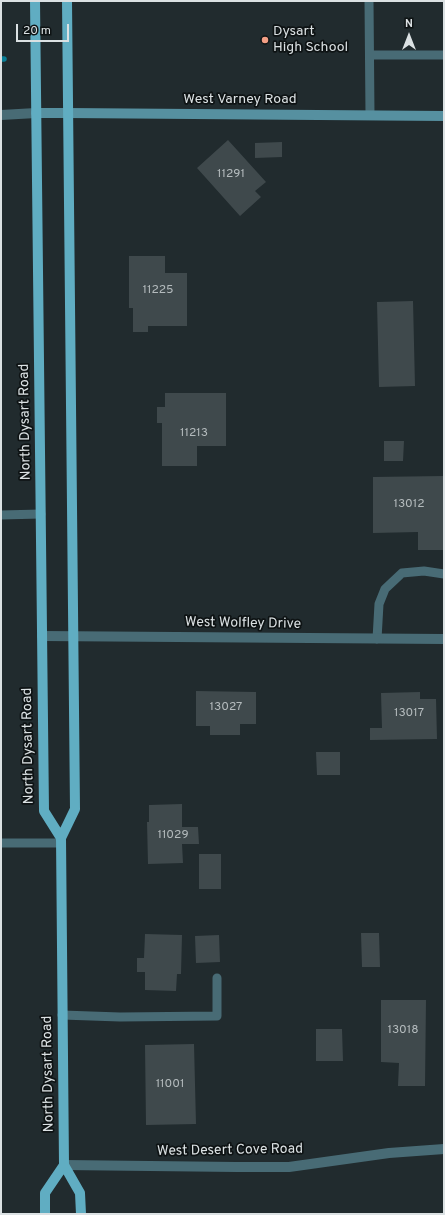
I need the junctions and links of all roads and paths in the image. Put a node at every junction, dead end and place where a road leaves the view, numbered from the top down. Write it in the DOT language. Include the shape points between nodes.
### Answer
graph roads {
  1 [pos="35,1"];
  2 [pos="67,1"];
  3 [pos="370,1"];
  4 [pos="370,55"];
  5 [pos="444,55"];
  6 [pos="67,113"];
  7 [pos="36,114"];
  8 [pos="1,115"];
  9 [pos="370,115"];
  10 [pos="444,116"];
  11 [pos="41,514"];
  12 [pos="1,515"];
  13 [pos="444,574"];
  14 [pos="42,636"];
  15 [pos="74,636"];
  16 [pos="377,639"];
  17 [pos="444,639"];
  18 [pos="60,840"];
  19 [pos="1,843"];
  20 [pos="217,978"];
  21 [pos="62,1015"];
  22 [pos="444,1149"];
  23 [pos="64,1165"];
  24 [pos="45,1214"];
  25 [pos="81,1214"];
  1 -- 7 [label="main road, North Dysart Road"];
  2 -- 6 [label="main road, North Dysart Road"];
  3 -- 4 [label="lane"];
  4 -- 5 [label="lane"];
  4 -- 9 [label="lane"];
  6 -- 7 [label="street, West Varney Road"];
  6 -- 9 [label="street, West Varney Road"];
  6 -- 15 [label="main road, North Dysart Road"];
  7 -- 8 [label="street"];
  7 -- 11 [label="main road, North Dysart Road"];
  9 -- 10 [label="street, West Varney Road"];
  11 -- 12 [label="lane"];
  11 -- 14 [label="main road, North Dysart Road"];
  13 -- 16 [label="lane" via="424,571 402,573 385,589 379,604"];
  14 -- 15 [label="street, West Wolfley Drive"];
  14 -- 18 [label="main road, North Dysart Road" via="44,811"];
  15 -- 16 [label="street, West Wolfley Drive"];
  15 -- 18 [label="main road, North Dysart Road" via="75,809"];
  16 -- 17 [label="street, West Wolfley Drive"];
  18 -- 19 [label="lane"];
  18 -- 21 [label="main road, North Dysart Road"];
  20 -- 21 [label="lane" via="217,1016"];
  21 -- 23 [label="main road, North Dysart Road"];
  22 -- 23 [label="street, West Desert Cove Road" via="389,1153 289,1167"];
  23 -- 24 [label="main road" via="45,1193"];
  23 -- 25 [label="main road, North Dysart Road" via="80,1193"];
}
